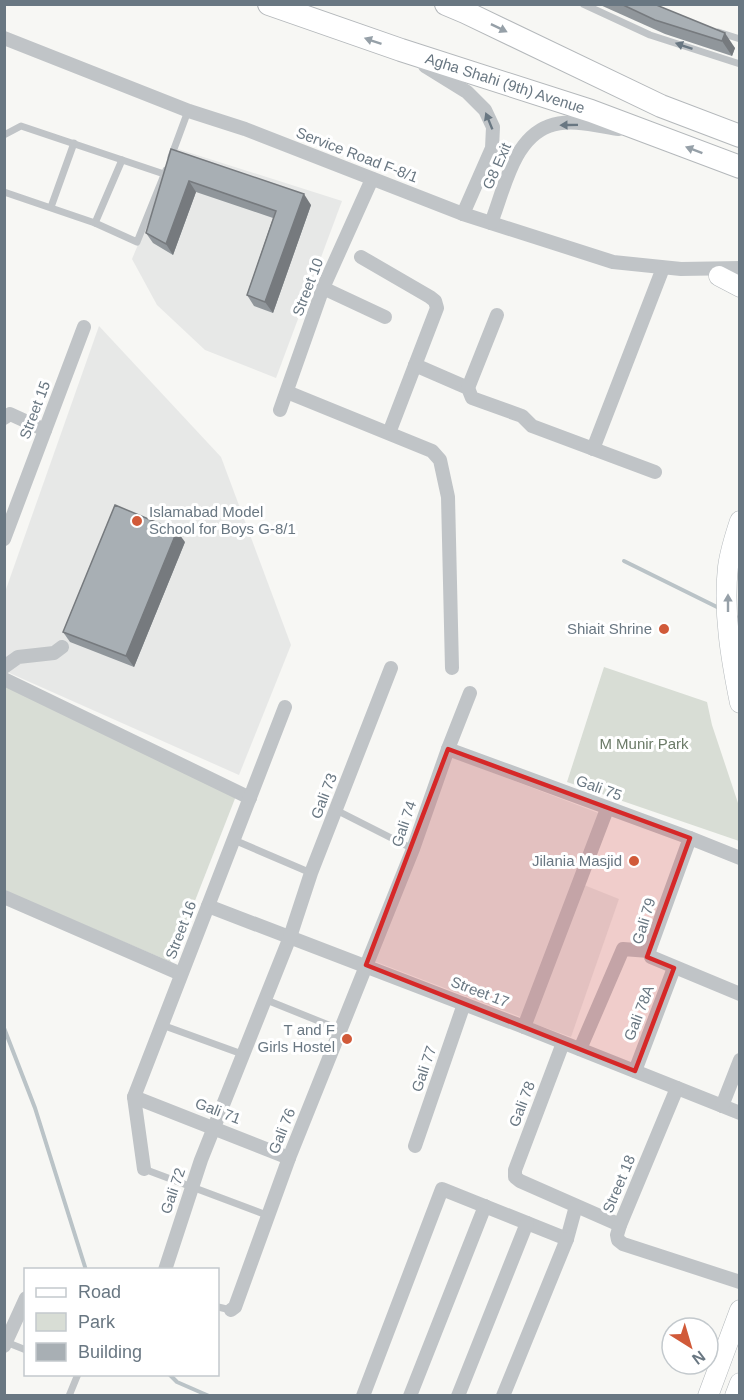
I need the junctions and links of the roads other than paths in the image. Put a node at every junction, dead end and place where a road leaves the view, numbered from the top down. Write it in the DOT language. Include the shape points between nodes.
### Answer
graph roads {
  1 [pos="269,4"];
  2 [pos="583,4"];
  3 [pos="455,7"];
  4 [pos="709,28"];
  5 [pos="4,38"];
  6 [pos="740,39"];
  7 [pos="401,50"];
  8 [pos="740,64"];
  9 [pos="189,111"];
  10 [pos="648,132"];
  11 [pos="4,135"];
  12 [pos="740,136"];
  13 [pos="74,143"];
  14 [pos="122,160"];
  15 [pos="740,167"];
  16 [pos="164,174"];
  17 [pos="372,179"];
  18 [pos="4,192"];
  19 [pos="51,207"];
  20 [pos="463,214"];
  21 [pos="95,223"];
  22 [pos="491,223"];
  23 [pos="361,257"];
  24 [pos="663,268"];
  25 [pos="740,268"];
  26 [pos="713,273"];
  27 [pos="740,278"];
  28 [pos="740,287"];
  29 [pos="323,288"];
  30 [pos="497,315"];
  31 [pos="385,317"];
  32 [pos="84,327"];
  33 [pos="415,365"];
  34 [pos="468,388"];
  35 [pos="287,392"];
  36 [pos="280,410"];
  37 [pos="4,418"];
  38 [pos="45,430"];
  39 [pos="389,433"];
  40 [pos="593,449"];
  41 [pos="655,472"];
  42 [pos="740,521"];
  43 [pos="5,538"];
  44 [pos="62,647"];
  45 [pos="4,667"];
  46 [pos="391,668"];
  47 [pos="452,668"];
  48 [pos="4,679"];
  49 [pos="470,693"];
  50 [pos="740,703"];
  51 [pos="285,707"];
  52 [pos="448,749"];
  53 [pos="250,798"];
  54 [pos="607,809"];
  55 [pos="336,810"];
  56 [pos="690,838"];
  57 [pos="234,840"];
  58 [pos="413,849"];
  59 [pos="740,858"];
  60 [pos="311,873"];
  61 [pos="4,897"];
  62 [pos="208,906"];
  63 [pos="290,937"];
  64 [pos="649,951"];
  65 [pos="366,965"];
  66 [pos="674,968"];
  67 [pos="181,974"];
  68 [pos="739,991"];
  69 [pos="264,999"];
  70 [pos="464,1004"];
  71 [pos="162,1025"];
  72 [pos="524,1027"];
  73 [pos="341,1029"];
  74 [pos="562,1043"];
  75 [pos="580,1049"];
  76 [pos="242,1054"];
  77 [pos="740,1060"];
  78 [pos="635,1071"];
  79 [pos="677,1088"];
  80 [pos="134,1097"];
  81 [pos="722,1106"];
  82 [pos="740,1113"];
  83 [pos="214,1127"];
  84 [pos="415,1146"];
  85 [pos="289,1158"];
  86 [pos="144,1169"];
  87 [pos="192,1187"];
  88 [pos="485,1206"];
  89 [pos="576,1206"];
  90 [pos="268,1216"];
  91 [pos="527,1223"];
  92 [pos="620,1225"];
  93 [pos="567,1239"];
  94 [pos="165,1268"];
  95 [pos="740,1282"];
  96 [pos="24,1302"];
  97 [pos="224,1308"];
  98 [pos="740,1311"];
  99 [pos="5,1344"];
  100 [pos="24,1349"];
  101 [pos="77,1376"];
  102 [pos="740,1383"];
  103 [pos="69,1395"];
  104 [pos="363,1395"];
  105 [pos="410,1395"];
  106 [pos="458,1395"];
  107 [pos="504,1395"];
  108 [pos="708,1395"];
  109 [pos="735,1395"];
  7 -- 1 [label="main road, Agha Shahi (9th) Avenue, one-way"];
  8 -- 2 [label="lane, one-way" via="650,34"];
  3 -- 12 [label="main road, one-way" via="661,106"];
  4 -- 6 [label="lane"];
  5 -- 9 [label="street, Service Road F-8/1"];
  7 -- 10 [label="main road, Agha Shahi (9th) Avenue"];
  20 -- 7 [label="street, one-way" via="492,148 493,127 485,110 468,92"];
  9 -- 16 [label="lane"];
  9 -- 17 [label="street, Service Road F-8/1"];
  15 -- 10 [label="main road, Agha Shahi (9th) Avenue, one-way"];
  10 -- 22 [label="street, G8 Exit, one-way" via="573,124 550,125 531,136 518,152"];
  11 -- 13 [label="lane" via="21,126"];
  13 -- 14 [label="lane"];
  13 -- 19 [label="lane"];
  14 -- 16 [label="lane"];
  14 -- 21 [label="lane"];
  16 -- 21 [label="lane" via="137,242"];
  17 -- 20 [label="street, Service Road F-8/1"];
  17 -- 29 [label="street, Street 10"];
  18 -- 19 [label="lane"];
  19 -- 21 [label="lane"];
  20 -- 22 [label="street, Service Road F-8/1"];
  22 -- 24 [label="street, Service Road F-8/1" via="613,262"];
  23 -- 33 [label="street" via="435,302 437,308"];
  24 -- 26 [label="street, Service Road F-8/1"];
  24 -- 40 [label="street"];
  25 -- 26 [label="street, Service Road F-8/1"];
  26 -- 27 [label="street, Service Road F-8/1"];
  26 -- 28 [label="street"];
  29 -- 31 [label="street"];
  29 -- 35 [label="street, Street 10"];
  30 -- 34 [label="street"];
  32 -- 38 [label="street, Street 15"];
  33 -- 34 [label="street"];
  33 -- 39 [label="street"];
  34 -- 40 [label="street" via="472,398"];
  35 -- 36 [label="street, Street 10"];
  35 -- 39 [label="street"];
  37 -- 38 [label="street" via="10,414"];
  38 -- 43 [label="street, Street 15"];
  39 -- 47 [label="street" via="432,451 440,460 448,497"];
  40 -- 41 [label="street"];
  50 -- 42 [label="street, one-way" via="728,614 728,566"];
  44 -- 45 [label="street" via="54,653 18,657"];
  46 -- 55 [label="street, Gali 73"];
  48 -- 53 [label="street"];
  49 -- 52 [label="street, Gali 74"];
  51 -- 53 [label="street, Street 16"];
  52 -- 54 [label="street, Gali 75"];
  52 -- 58 [label="street, Gali 74"];
  53 -- 57 [label="street, Street 16"];
  54 -- 56 [label="street, Gali 75"];
  54 -- 72 [label="street"];
  55 -- 58 [label="lane"];
  55 -- 60 [label="street, Gali 73"];
  56 -- 59 [label="street, Gali 75"];
  56 -- 64 [label="street, Gali 79"];
  57 -- 60 [label="lane"];
  57 -- 62 [label="street, Street 16"];
  58 -- 65 [label="street, Gali 74"];
  60 -- 63 [label="street, Gali 73"];
  61 -- 67 [label="street"];
  62 -- 63 [label="street, Street 17"];
  62 -- 67 [label="street, Street 16"];
  63 -- 65 [label="street, Street 17"];
  63 -- 69 [label="street"];
  64 -- 66 [label="street, Gali 79" via="655,960"];
  64 -- 75 [label="street" via="623,949"];
  65 -- 70 [label="street, Street 17"];
  65 -- 73 [label="street, Gali 76"];
  66 -- 68 [label="street, Gali 79"];
  66 -- 78 [label="street, Gali 78A"];
  67 -- 71 [label="street, Street 16"];
  69 -- 73 [label="lane"];
  69 -- 76 [label="street"];
  70 -- 72 [label="street, Street 17"];
  70 -- 84 [label="street, Gali 77"];
  71 -- 76 [label="lane"];
  71 -- 80 [label="street, Street 16"];
  72 -- 74 [label="street, Street 17"];
  73 -- 85 [label="street, Gali 76"];
  74 -- 75 [label="street, Street 17"];
  74 -- 89 [label="street, Gali 78" via="515,1177"];
  75 -- 78 [label="street, Street 17"];
  76 -- 83 [label="street, Gali 72"];
  77 -- 81 [label="street"];
  78 -- 79 [label="street, Street 17"];
  79 -- 81 [label="street, Street 17"];
  79 -- 92 [label="street, Street 18"];
  80 -- 83 [label="street, Gali 71"];
  80 -- 86 [label="street, Street 16"];
  81 -- 82 [label="street, Street 17"];
  83 -- 85 [label="street, Gali 71"];
  83 -- 87 [label="street, Gali 72"];
  85 -- 90 [label="street, Gali 76"];
  86 -- 87 [label="lane"];
  87 -- 90 [label="lane"];
  87 -- 94 [label="street, Gali 72"];
  88 -- 91 [label="street"];
  88 -- 104 [label="street" via="442,1189"];
  88 -- 105 [label="street"];
  89 -- 92 [label="street"];
  89 -- 93 [label="street"];
  90 -- 97 [label="street, Gali 76" via="235,1307"];
  91 -- 93 [label="street"];
  91 -- 106 [label="street"];
  92 -- 95 [label="street, Street 18" via="616,1234 623,1244"];
  93 -- 107 [label="street"];
  96 -- 99 [label="street"];
  98 -- 108 [label="street"];
  99 -- 100 [label="lane"];
  101 -- 103 [label="lane"];
  102 -- 109 [label="street"];
}
